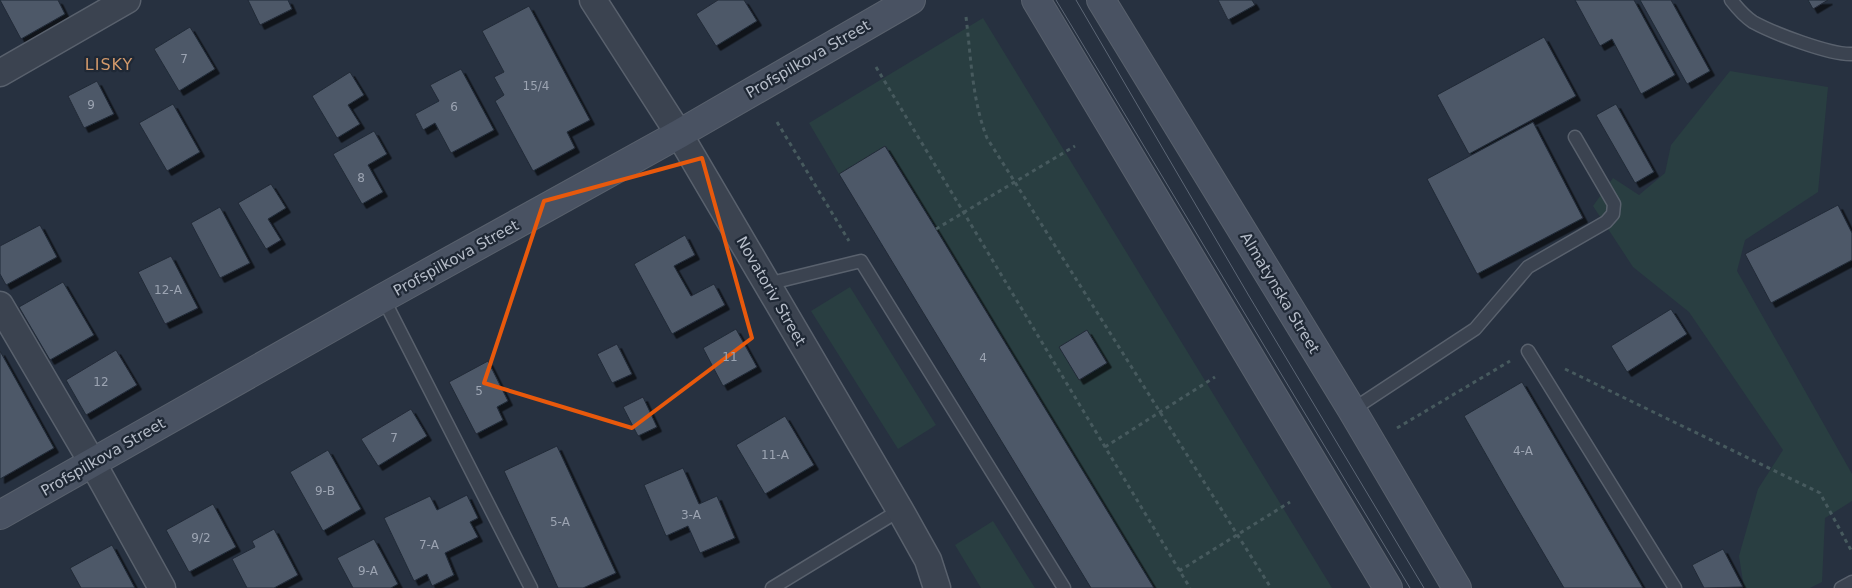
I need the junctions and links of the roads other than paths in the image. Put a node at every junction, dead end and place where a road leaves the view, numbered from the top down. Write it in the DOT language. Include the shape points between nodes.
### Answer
graph roads {
  1 [pos="128,0"];
  2 [pos="593,0"];
  3 [pos="911,0"];
  4 [pos="1036,0"];
  5 [pos="1101,0"];
  6 [pos="1731,0"];
  7 [pos="1852,54"];
  8 [pos="0,73"];
  9 [pos="679,134"];
  10 [pos="1575,138"];
  11 [pos="767,284"];
  12 [pos="384,298"];
  13 [pos="0,306"];
  14 [pos="1528,351"];
  15 [pos="1352,410"];
  16 [pos="92,462"];
  17 [pos="900,510"];
  18 [pos="0,515"];
  19 [pos="1852,582"];
  20 [pos="162,588"];
  21 [pos="531,588"];
  22 [pos="772,588"];
  23 [pos="937,588"];
  24 [pos="1064,588"];
  25 [pos="1388,588"];
  26 [pos="1457,588"];
  27 [pos="1675,588"];
  28 [pos="1842,588"];
  1 -- 8 [label="street"];
  2 -- 9 [label="street, Novatoriv Street"];
  3 -- 9 [label="street, Profspilkova Street"];
  4 -- 25 [label="street"];
  5 -- 15 [label="street, Almatynska Street"];
  6 -- 7 [label="lane" via="1742,13 1766,28 1829,51"];
  9 -- 11 [label="street, Novatoriv Street"];
  9 -- 12 [label="street, Profspilkova Street"];
  10 -- 15 [label="lane" via="1614,204 1614,214 1606,222 1528,267 1475,329"];
  11 -- 17 [label="street, Novatoriv Street"];
  11 -- 24 [label="lane" via="861,261"];
  12 -- 16 [label="street, Profspilkova Street"];
  12 -- 21 [label="lane"];
  13 -- 16 [label="street"];
  14 -- 27 [label="lane"];
  15 -- 26 [label="street, Almatynska Street"];
  16 -- 18 [label="street, Profspilkova Street"];
  16 -- 20 [label="street"];
  17 -- 22 [label="lane"];
  17 -- 23 [label="street, Novatoriv Street" via="928,560"];
  19 -- 28 [label="lane"];
}
